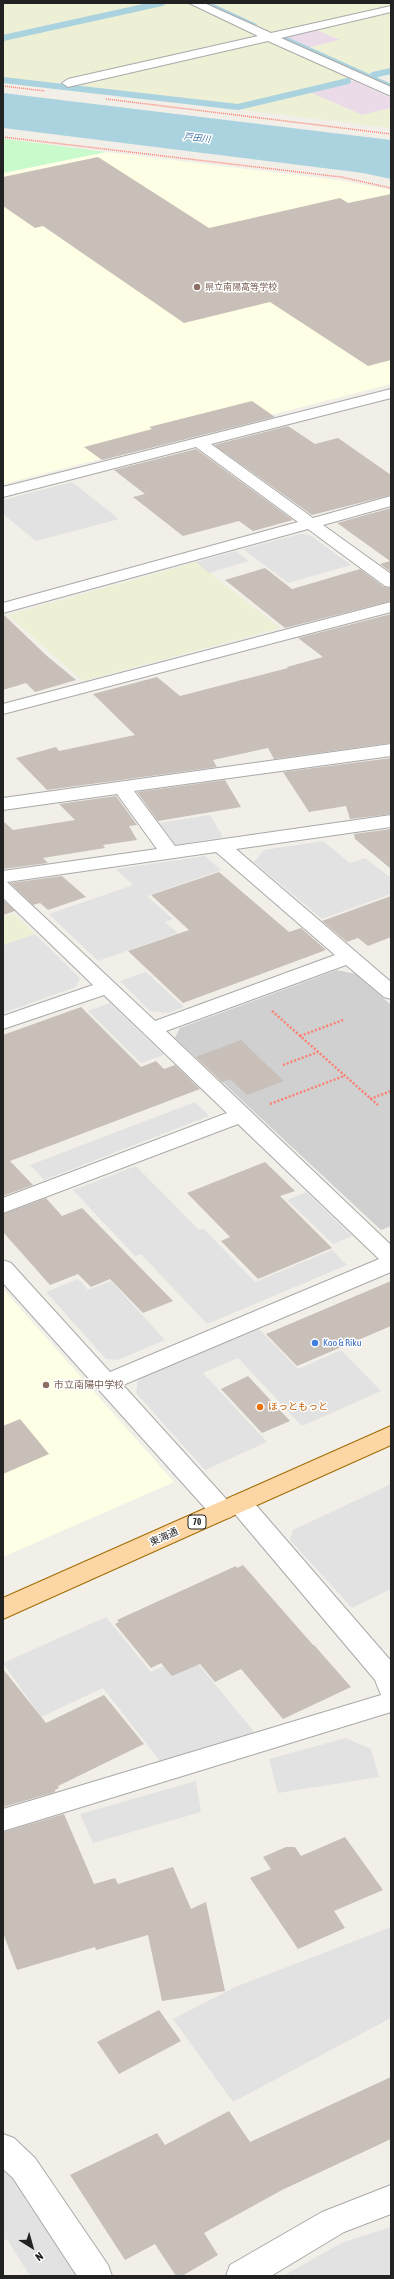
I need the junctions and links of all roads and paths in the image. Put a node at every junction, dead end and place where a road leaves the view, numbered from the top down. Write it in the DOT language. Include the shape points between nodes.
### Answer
graph roads {
  1 [pos="195,3"];
  2 [pos="391,9"];
  3 [pos="270,37"];
  4 [pos="68,83"];
  5 [pos="3,86"];
  6 [pos="47,92"];
  7 [pos="391,92"];
  8 [pos="102,98"];
  9 [pos="391,134"];
  10 [pos="3,138"];
  11 [pos="391,188"];
  12 [pos="391,392"];
  13 [pos="199,442"];
  14 [pos="3,492"];
  15 [pos="391,501"];
  16 [pos="311,523"];
  17 [pos="391,582"];
  18 [pos="391,607"];
  19 [pos="3,608"];
  20 [pos="3,709"];
  21 [pos="391,750"];
  22 [pos="121,786"];
  23 [pos="3,804"];
  24 [pos="391,821"];
  25 [pos="221,846"];
  26 [pos="170,853"];
  27 [pos="3,878"];
  28 [pos="3,888"];
  29 [pos="348,957"];
  30 [pos="106,987"];
  31 [pos="251,992"];
  32 [pos="391,993"];
  33 [pos="343,1020"];
  34 [pos="3,1023"];
  35 [pos="152,1030"];
  36 [pos="300,1036"];
  37 [pos="318,1052"];
  38 [pos="283,1065"];
  39 [pos="344,1076"];
  40 [pos="391,1091"];
  41 [pos="370,1099"];
  42 [pos="378,1105"];
  43 [pos="241,1115"];
  44 [pos="3,1206"];
  45 [pos="391,1258"];
  46 [pos="391,1263"];
  47 [pos="3,1268"];
  48 [pos="106,1383"];
  49 [pos="391,1435"];
  50 [pos="231,1507"];
  51 [pos="3,1609"];
  52 [pos="391,1688"];
  53 [pos="391,1702"];
  54 [pos="3,1820"];
  55 [pos="3,2148"];
  56 [pos="391,2200"];
  57 [pos="96,2276"];
  58 [pos="242,2276"];
  1 -- 3 [label="street"];
  2 -- 3 [label="street"];
  3 -- 4 [label="street"];
  3 -- 7 [label="street"];
  5 -- 6 [label="path"];
  8 -- 9 [label="path"];
  10 -- 11 [label="path" via="341,177"];
  12 -- 13 [label="street"];
  13 -- 14 [label="street"];
  13 -- 16 [label="street"];
  15 -- 16 [label="street"];
  16 -- 17 [label="street"];
  16 -- 19 [label="street"];
  18 -- 20 [label="street"];
  21 -- 22 [label="street"];
  22 -- 23 [label="street"];
  22 -- 26 [label="street"];
  24 -- 25 [label="street"];
  25 -- 26 [label="street"];
  25 -- 29 [label="street"];
  26 -- 27 [label="street"];
  28 -- 30 [label="street"];
  29 -- 31 [label="street"];
  29 -- 32 [label="street"];
  30 -- 34 [label="street"];
  30 -- 35 [label="street"];
  31 -- 35 [label="street"];
  31 -- 36 [label="path"];
  33 -- 36 [label="path"];
  35 -- 43 [label="street"];
  36 -- 37 [label="path"];
  37 -- 38 [label="path"];
  37 -- 39 [label="path"];
  39 -- 41 [label="path"];
  39 -- 43 [label="path"];
  40 -- 41 [label="path"];
  41 -- 42 [label="path"];
  43 -- 44 [label="street"];
  43 -- 45 [label="street"];
  46 -- 48 [label="street"];
  47 -- 48 [label="street"];
  48 -- 50 [label="street"];
  49 -- 50 [label="main road, 東海通 / 70"];
  50 -- 51 [label="main road, 東海通 / 70"];
  50 -- 52 [label="street" via="388,1676"];
  53 -- 54 [label="street"];
  55 -- 57 [label="street" via="24,2168"];
  56 -- 58 [label="street" via="333,2222"];
}
